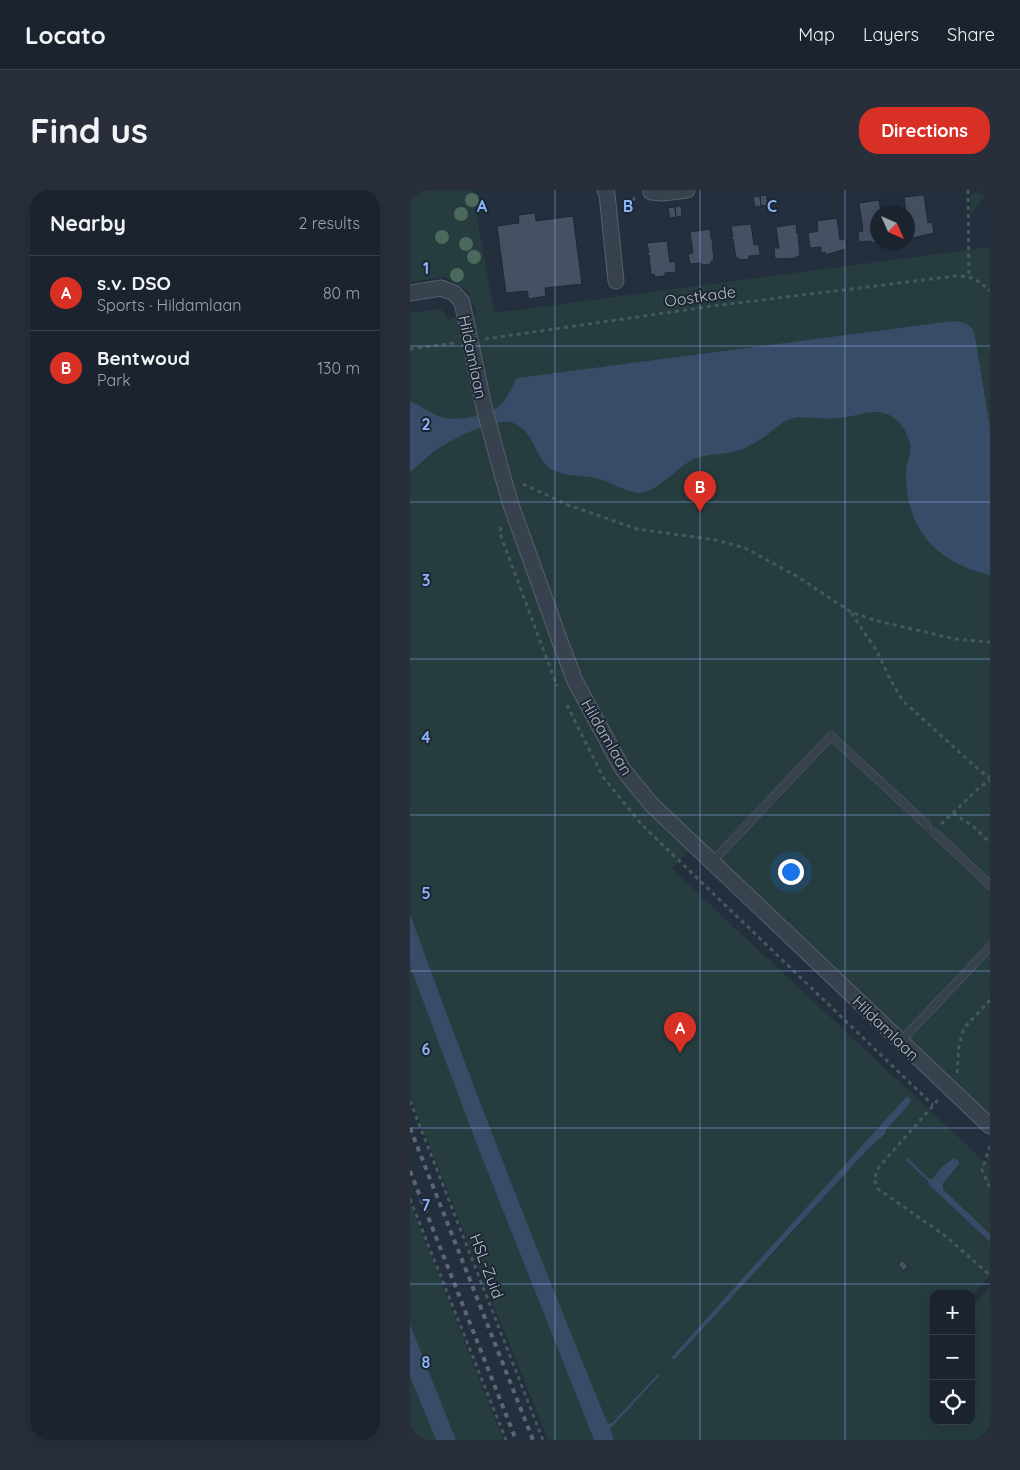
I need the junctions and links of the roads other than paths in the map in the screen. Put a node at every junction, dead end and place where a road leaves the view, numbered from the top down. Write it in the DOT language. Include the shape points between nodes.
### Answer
graph roads {
  1 [pos="687,190"];
  2 [pos="651,191"];
  3 [pos="606,197"];
  4 [pos="616,281"];
  5 [pos="410,293"];
  6 [pos="927,825"];
  7 [pos="934,832"];
  8 [pos="712,862"];
  9 [pos="990,885"];
  10 [pos="990,947"];
  11 [pos="900,1042"];
  12 [pos="990,1126"];
  1 -- 2 [label="street"];
  3 -- 4 [label="street"];
  5 -- 8 [label="street, Hildamlaan" via="441,288 454,293 462,302 461,340 484,407 511,505 576,681 622,768 651,804"];
  6 -- 8 [label="lane" via="831,736"];
  7 -- 9 [label="lane"];
  8 -- 11 [label="street, Hildamlaan"];
  10 -- 11 [label="lane"];
  11 -- 12 [label="street, Hildamlaan"];
}
